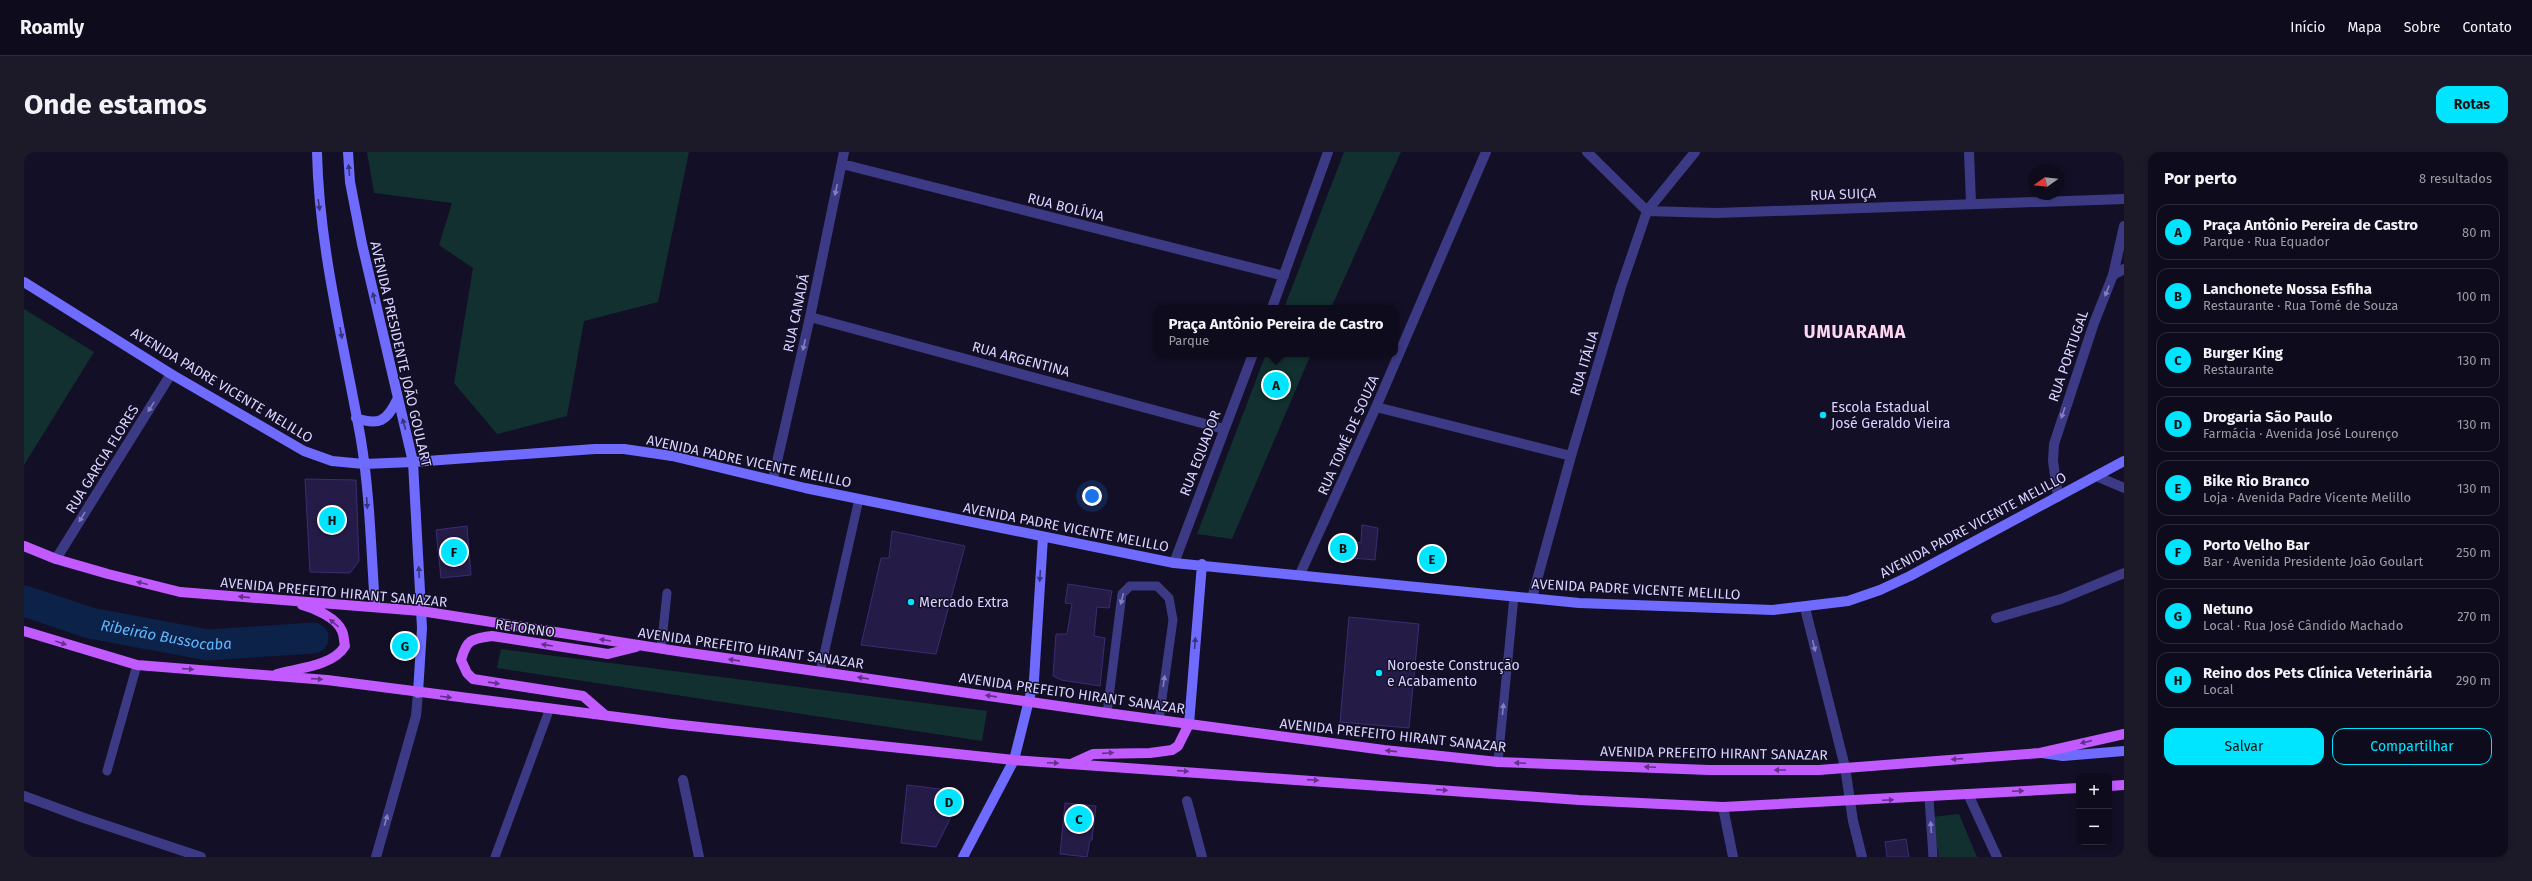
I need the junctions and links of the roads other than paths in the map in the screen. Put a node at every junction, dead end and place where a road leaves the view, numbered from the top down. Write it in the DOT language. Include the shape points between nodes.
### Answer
graph roads {
  1 [pos="317,152"];
  2 [pos="348,152"];
  3 [pos="844,152"];
  4 [pos="1328,152"];
  5 [pos="1486,152"];
  6 [pos="1587,152"];
  7 [pos="1695,152"];
  8 [pos="1969,152"];
  9 [pos="842,164"];
  10 [pos="2124,199"];
  11 [pos="1971,203"];
  12 [pos="1647,211"];
  13 [pos="2124,226"];
  14 [pos="2124,269"];
  15 [pos="2113,275"];
  16 [pos="1284,276"];
  17 [pos="24,282"];
  18 [pos="1273,305"];
  19 [pos="810,317"];
  20 [pos="1398,356"];
  21 [pos="1252,357"];
  22 [pos="1398,357"];
  23 [pos="171,374"];
  24 [pos="397,400"];
  25 [pos="1376,407"];
  26 [pos="356,418"];
  27 [pos="1224,428"];
  28 [pos="1571,456"];
  29 [pos="2124,461"];
  30 [pos="413,462"];
  31 [pos="364,464"];
  32 [pos="2096,476"];
  33 [pos="773,479"];
  34 [pos="2124,488"];
  35 [pos="2058,497"];
  36 [pos="859,499"];
  37 [pos="1043,538"];
  38 [pos="24,546"];
  39 [pos="56,559"];
  40 [pos="1174,563"];
  41 [pos="1202,564"];
  42 [pos="2124,573"];
  43 [pos="1300,574"];
  44 [pos="667,593"];
  45 [pos="1514,596"];
  46 [pos="1532,598"];
  47 [pos="283,601"];
  48 [pos="375,606"];
  49 [pos="1804,608"];
  50 [pos="421,611"];
  51 [pos="1996,618"];
  52 [pos="24,631"];
  53 [pos="640,646"];
  54 [pos="661,649"];
  55 [pos="137,665"];
  56 [pos="820,672"];
  57 [pos="272,675"];
  58 [pos="418,693"];
  59 [pos="1030,700"];
  60 [pos="550,708"];
  61 [pos="1107,713"];
  62 [pos="606,715"];
  63 [pos="1159,720"];
  64 [pos="1189,724"];
  65 [pos="2124,734"];
  66 [pos="2124,751"];
  67 [pos="2040,752"];
  68 [pos="1014,760"];
  69 [pos="1498,762"];
  70 [pos="1071,764"];
  71 [pos="1845,768"];
  72 [pos="107,771"];
  73 [pos="683,780"];
  74 [pos="2124,785"];
  75 [pos="2112,786"];
  76 [pos="2076,788"];
  77 [pos="1968,794"];
  78 [pos="24,796"];
  79 [pos="1929,798"];
  80 [pos="1187,801"];
  81 [pos="1849,802"];
  82 [pos="1723,807"];
  83 [pos="201,857"];
  84 [pos="376,857"];
  85 [pos="495,857"];
  86 [pos="699,857"];
  87 [pos="963,857"];
  88 [pos="1202,857"];
  89 [pos="1733,857"];
  90 [pos="1862,857"];
  91 [pos="1933,857"];
  92 [pos="1996,857"];
  1 -- 26 [label="main road, one-way" via="318,195 325,247"];
  24 -- 2 [label="main road, AVENIDA PRESIDENTE JOÃO GOULART, one-way" via="354,202"];
  3 -- 9 [label="street, RUA CANADÁ"];
  4 -- 16 [label="street"];
  5 -- 20 [label="street, RUA TOMÉ DE SOUZA"];
  6 -- 12 [label="street"];
  7 -- 12 [label="street, RUA ITÁLIA"];
  8 -- 11 [label="street"];
  9 -- 16 [label="street, RUA BOLÍVIA"];
  9 -- 19 [label="street, RUA CANADÁ, one-way"];
  10 -- 11 [label="street, RUA SUIÇA"];
  11 -- 12 [label="street, RUA SUIÇA" via="1717,213"];
  12 -- 28 [label="street, RUA ITÁLIA" via="1621,287"];
  13 -- 15 [label="street, RUA PORTUGAL"];
  14 -- 15 [label="street"];
  15 -- 35 [label="street, RUA PORTUGAL, one-way" via="2094,323 2054,444 2053,461"];
  16 -- 18 [label="street"];
  17 -- 23 [label="main road, AVENIDA PADRE VICENTE MELILLO"];
  19 -- 27 [label="street, RUA ARGENTINA"];
  19 -- 33 [label="street, RUA CANADÁ, one-way"];
  21 -- 27 [label="street, RUA EQUADOR"];
  22 -- 25 [label="street, RUA TOMÉ DE SOUZA"];
  23 -- 31 [label="main road, AVENIDA PADRE VICENTE MELILLO" via="304,452 340,463"];
  23 -- 39 [label="street, RUA GARCIA FLORES, one-way"];
  24 -- 26 [label="main road" via="390,415 381,421 371,422"];
  30 -- 24 [label="main road, AVENIDA PRESIDENTE JOÃO GOULART, one-way"];
  25 -- 28 [label="street"];
  25 -- 43 [label="street, RUA TOMÉ DE SOUZA"];
  26 -- 31 [label="main road"];
  27 -- 40 [label="street, RUA EQUADOR"];
  28 -- 46 [label="street, RUA ITÁLIA"];
  29 -- 32 [label="main road, AVENIDA PADRE VICENTE MELILLO"];
  30 -- 31 [label="main road, AVENIDA PADRE VICENTE MELILLO"];
  30 -- 33 [label="main road, AVENIDA PADRE VICENTE MELILLO" via="624,449 672,456"];
  50 -- 30 [label="main road, AVENIDA PRESIDENTE JOÃO GOULART, one-way"];
  31 -- 48 [label="main road, one-way"];
  32 -- 34 [label="street"];
  32 -- 35 [label="main road, AVENIDA PADRE VICENTE MELILLO"];
  33 -- 36 [label="main road, AVENIDA PADRE VICENTE MELILLO"];
  35 -- 49 [label="main road, AVENIDA PADRE VICENTE MELILLO" via="1892,584 1848,601"];
  36 -- 37 [label="main road, AVENIDA PADRE VICENTE MELILLO"];
  36 -- 56 [label="lane"];
  37 -- 40 [label="main road, AVENIDA PADRE VICENTE MELILLO"];
  37 -- 59 [label="main road, one-way" via="1034,680"];
  38 -- 39 [label="main road, AVENIDA PREFEITO HIRANT SANAZAR"];
  47 -- 39 [label="main road, AVENIDA PREFEITO HIRANT SANAZAR, one-way" via="180,592"];
  40 -- 41 [label="main road, AVENIDA PADRE VICENTE MELILLO"];
  41 -- 43 [label="main road, AVENIDA PADRE VICENTE MELILLO"];
  64 -- 41 [label="main road, one-way"];
  42 -- 51 [label="street" via="2061,599"];
  43 -- 45 [label="main road, AVENIDA PADRE VICENTE MELILLO"];
  44 -- 54 [label="lane"];
  45 -- 46 [label="main road, AVENIDA PADRE VICENTE MELILLO"];
  69 -- 45 [label="lane, one-way"];
  46 -- 49 [label="main road, AVENIDA PADRE VICENTE MELILLO" via="1579,603 1768,610"];
  47 -- 48 [label="main road, AVENIDA PREFEITO HIRANT SANAZAR"];
  57 -- 47 [label="main road, one-way" via="326,661 340,655 345,646 342,630 326,616 305,606"];
  48 -- 50 [label="main road, AVENIDA PREFEITO HIRANT SANAZAR"];
  49 -- 71 [label="street, one-way"];
  53 -- 50 [label="main road, AVENIDA PREFEITO HIRANT SANAZAR, one-way"];
  50 -- 58 [label="main road, AVENIDA PRESIDENTE JOÃO GOULART"];
  52 -- 55 [label="main road, one-way"];
  53 -- 54 [label="main road, AVENIDA PREFEITO HIRANT SANAZAR"];
  53 -- 62 [label="main road, RETORNO, one-way" via="608,654 492,636 475,638 466,644 461,660 473,679 582,696"];
  56 -- 54 [label="main road, AVENIDA PREFEITO HIRANT SANAZAR, one-way"];
  55 -- 57 [label="main road, one-way"];
  55 -- 72 [label="lane"];
  59 -- 56 [label="main road, AVENIDA PREFEITO HIRANT SANAZAR, one-way"];
  57 -- 58 [label="main road, one-way"];
  58 -- 60 [label="main road, one-way"];
  84 -- 58 [label="street, one-way" via="416,716"];
  59 -- 61 [label="main road, AVENIDA PREFEITO HIRANT SANAZAR"];
  59 -- 68 [label="main road"];
  60 -- 62 [label="main road"];
  60 -- 85 [label="lane"];
  61 -- 63 [label="main road, AVENIDA PREFEITO HIRANT SANAZAR"];
  63 -- 61 [label="lane, one-way" via="1173,620 1169,598 1157,586 1130,586 1122,594"];
  62 -- 68 [label="main road"];
  63 -- 64 [label="main road, AVENIDA PREFEITO HIRANT SANAZAR"];
  69 -- 64 [label="main road, AVENIDA PREFEITO HIRANT SANAZAR, one-way" via="1384,750"];
  70 -- 64 [label="main road, one-way" via="1093,754 1172,750 1178,746"];
  65 -- 67 [label="main road, AVENIDA PREFEITO HIRANT SANAZAR, one-way"];
  66 -- 67 [label="main road" via="2063,756"];
  67 -- 71 [label="main road, AVENIDA PREFEITO HIRANT SANAZAR, one-way"];
  68 -- 70 [label="main road, one-way"];
  68 -- 87 [label="main road"];
  71 -- 69 [label="main road, AVENIDA PREFEITO HIRANT SANAZAR, one-way" via="1709,770"];
  70 -- 82 [label="main road, one-way" via="1579,800"];
  71 -- 81 [label="street"];
  73 -- 86 [label="street"];
  74 -- 75 [label="main road"];
  77 -- 76 [label="main road, one-way"];
  77 -- 79 [label="main road"];
  77 -- 92 [label="street"];
  78 -- 83 [label="street"];
  81 -- 79 [label="main road, one-way"];
  91 -- 79 [label="lane, one-way"];
  80 -- 88 [label="street"];
  81 -- 82 [label="main road"];
  81 -- 90 [label="street"];
  82 -- 89 [label="street"];
}
